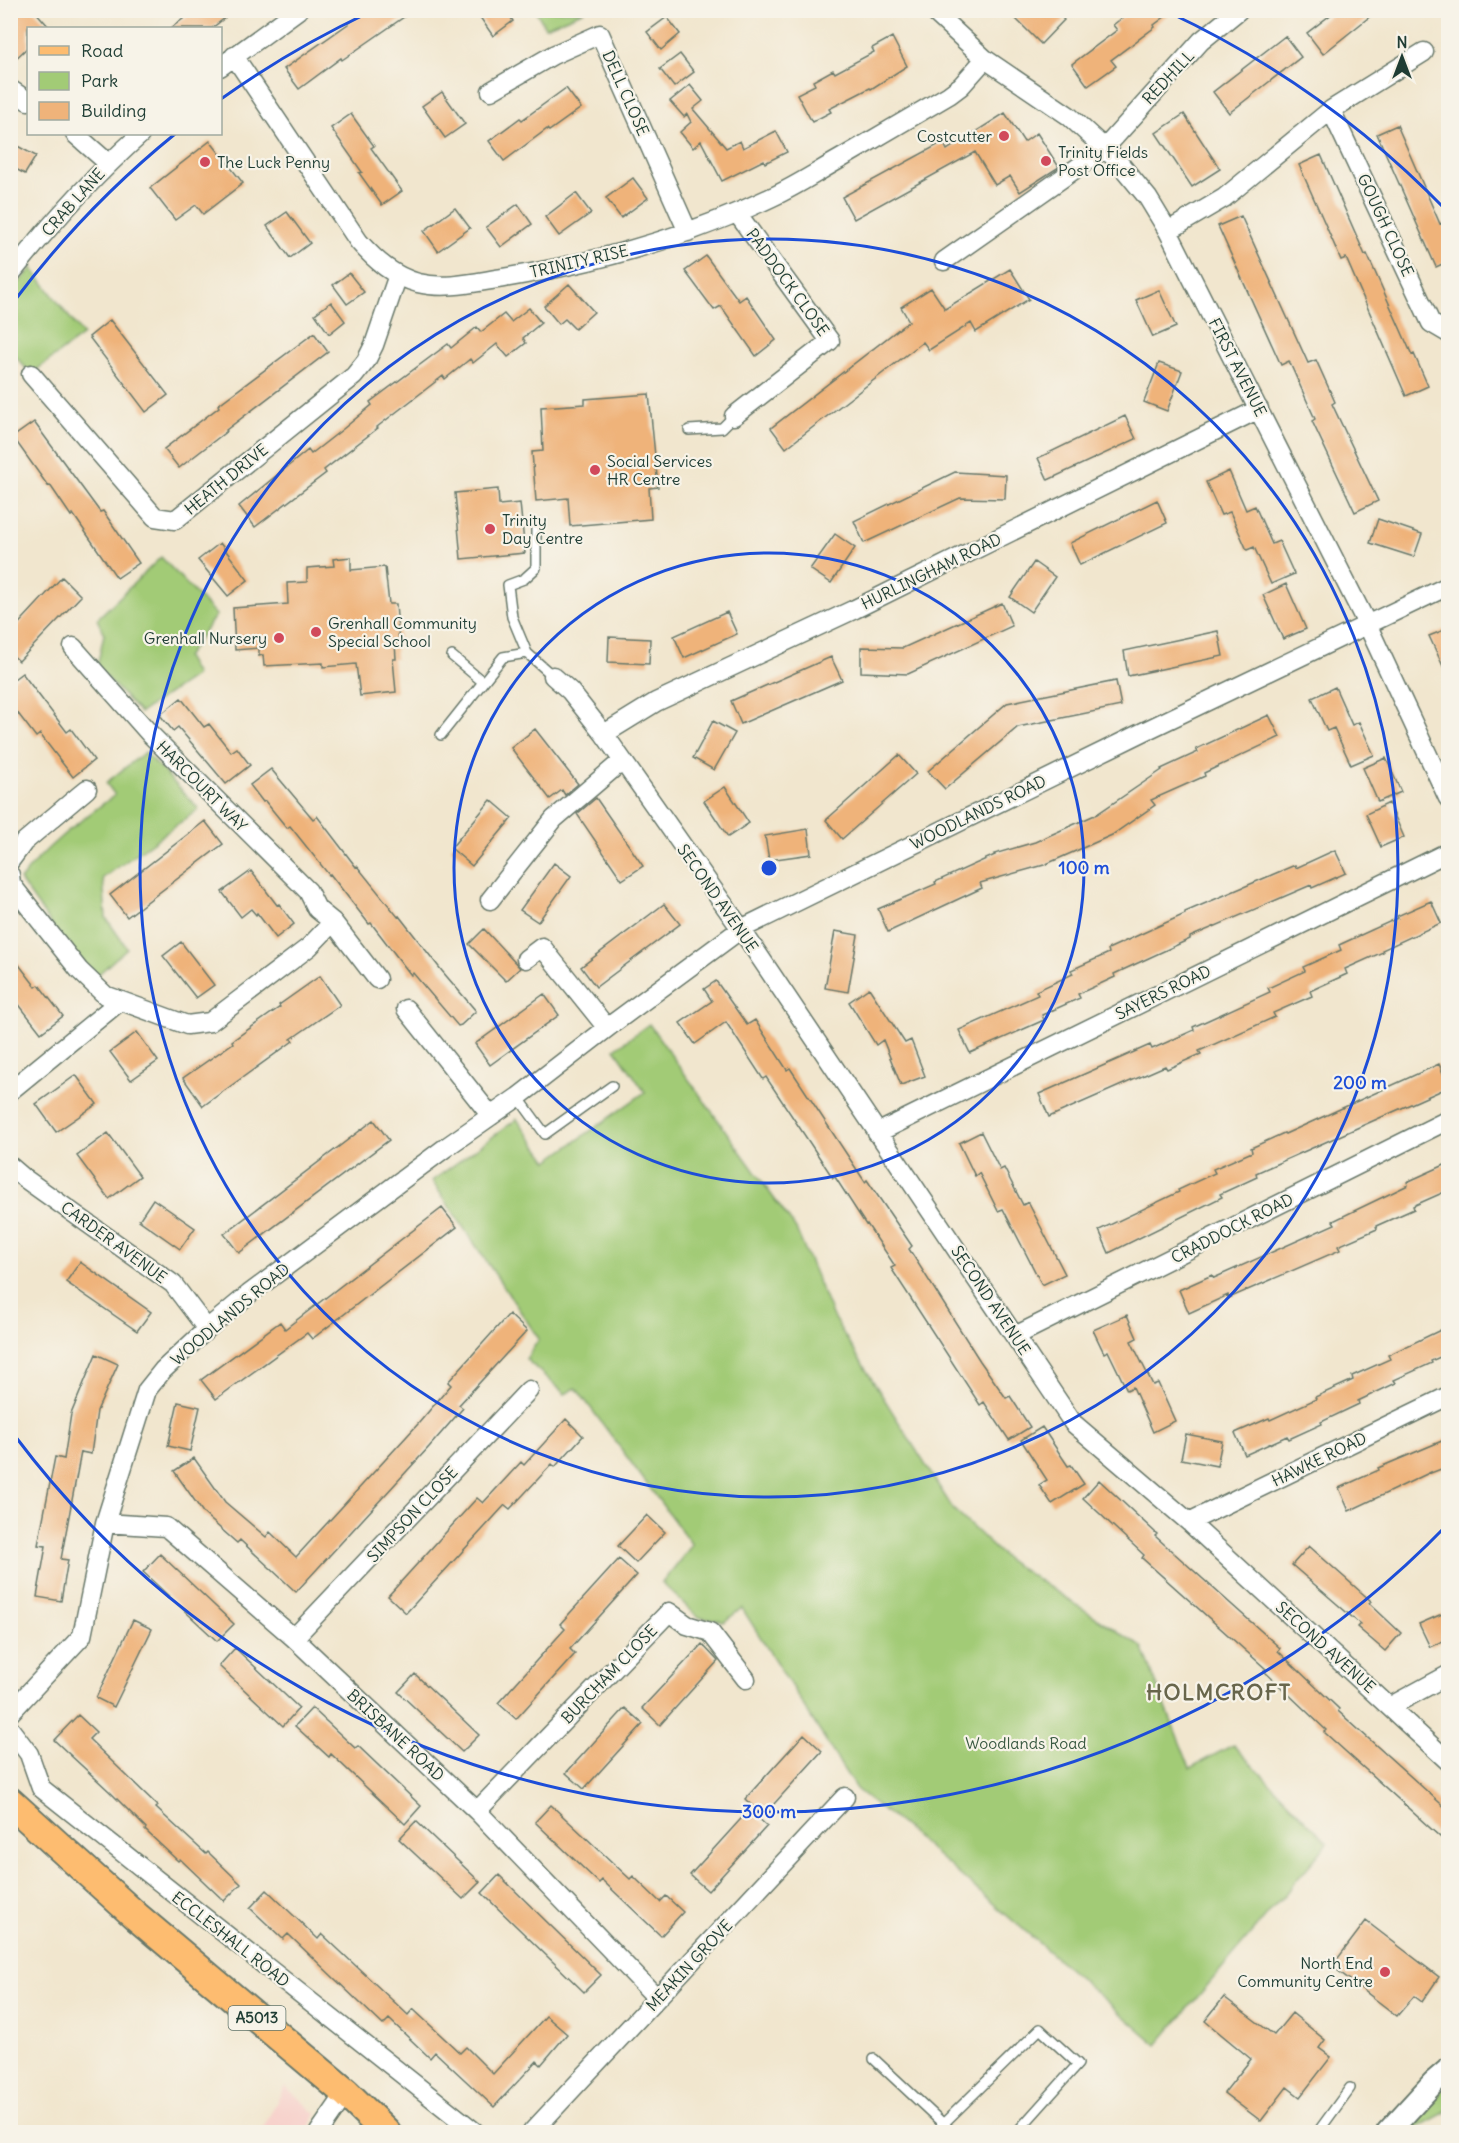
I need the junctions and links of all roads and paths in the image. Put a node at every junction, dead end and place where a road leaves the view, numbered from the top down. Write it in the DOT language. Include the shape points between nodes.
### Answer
graph roads {
  1 [pos="298,10"];
  2 [pos="932,10"];
  3 [pos="1239,10"];
  4 [pos="1424,52"];
  5 [pos="986,59"];
  6 [pos="227,62"];
  7 [pos="10,89"];
  8 [pos="491,91"];
  9 [pos="27,100"];
  10 [pos="1331,110"];
  11 [pos="76,135"];
  12 [pos="140,135"];
  13 [pos="1104,149"];
  14 [pos="108,163"];
  15 [pos="737,213"];
  16 [pos="1168,231"];
  17 [pos="688,232"];
  18 [pos="944,261"];
  19 [pos="10,275"];
  20 [pos="398,275"];
  21 [pos="1449,333"];
  22 [pos="31,374"];
  23 [pos="1259,409"];
  24 [pos="734,416"];
  25 [pos="690,430"];
  26 [pos="536,529"];
  27 [pos="1449,586"];
  28 [pos="1367,624"];
  29 [pos="73,647"];
  30 [pos="527,653"];
  31 [pos="452,656"];
  32 [pos="553,676"];
  33 [pos="483,682"];
  34 [pos="604,734"];
  35 [pos="441,735"];
  36 [pos="622,761"];
  37 [pos="87,789"];
  38 [pos="1449,798"];
  39 [pos="1449,852"];
  40 [pos="10,861"];
  41 [pos="10,875"];
  42 [pos="489,900"];
  43 [pos="333,922"];
  44 [pos="741,929"];
  45 [pos="526,959"];
  46 [pos="377,979"];
  47 [pos="120,1001"];
  48 [pos="406,1009"];
  49 [pos="607,1028"];
  50 [pos="612,1086"];
  51 [pos="10,1091"];
  52 [pos="518,1097"];
  53 [pos="491,1116"];
  54 [pos="1449,1120"];
  55 [pos="877,1133"];
  56 [pos="10,1166"];
  57 [pos="207,1329"];
  58 [pos="1015,1336"];
  59 [pos="529,1390"];
  60 [pos="1449,1396"];
  61 [pos="1190,1522"];
  62 [pos="105,1523"];
  63 [pos="294,1638"];
  64 [pos="1449,1676"];
  65 [pos="746,1679"];
  66 [pos="1390,1706"];
  67 [pos="10,1713"];
  68 [pos="10,1729"];
  69 [pos="1449,1761"];
  70 [pos="845,1797"];
  71 [pos="10,1802"];
  72 [pos="477,1811"];
  73 [pos="657,1998"];
  74 [pos="874,2059"];
  75 [pos="1449,2070"];
  76 [pos="1350,2088"];
  77 [pos="346,2093"];
  78 [pos="943,2124"];
  79 [pos="320,2133"];
  80 [pos="386,2133"];
  81 [pos="475,2133"];
  82 [pos="532,2133"];
  83 [pos="952,2133"];
  84 [pos="1017,2133"];
  85 [pos="1318,2133"];
  86 [pos="1388,2133"];
  1 -- 6 [label="street"];
  2 -- 5 [label="street, FIRST AVENUE"];
  3 -- 13 [label="street, REDHILL" via="1201,42"];
  4 -- 10 [label="street"];
  5 -- 13 [label="street, FIRST AVENUE" via="1069,116"];
  5 -- 15 [label="street, TRINITY RISE" via="950,95 801,182"];
  6 -- 20 [label="street, TRINITY RISE" via="359,242"];
  7 -- 9 [label="street"];
  8 -- 17 [label="street, DELL CLOSE" via="553,55 600,34"];
  10 -- 16 [label="street" via="1224,198"];
  10 -- 21 [label="street, GOUGH CLOSE" via="1431,323"];
  11 -- 14 [label="street"];
  12 -- 14 [label="street, CRAB LANE"];
  13 -- 16 [label="street, FIRST AVENUE" via="1148,198"];
  13 -- 18 [label="street, REDHILL"];
  14 -- 19 [label="street, CRAB LANE"];
  15 -- 17 [label="street, TRINITY RISE"];
  15 -- 24 [label="street, PADDOCK CLOSE" via="831,342"];
  16 -- 23 [label="street, FIRST AVENUE"];
  17 -- 20 [label="street, TRINITY RISE" via="550,270 474,283 442,286"];
  20 -- 22 [label="street, HEATH DRIVE" via="374,345 354,376 175,520 155,517"];
  23 -- 28 [label="street, FIRST AVENUE"];
  23 -- 34 [label="street, HURLINGHAM ROAD" via="855,609 656,702"];
  24 -- 25 [label="lane" via="722,428"];
  26 -- 30 [label="lane" via="536,568 524,579 508,585 512,617"];
  27 -- 28 [label="street, WOODLANDS ROAD"];
  28 -- 38 [label="street, FIRST AVENUE"];
  28 -- 44 [label="street, WOODLANDS ROAD"];
  29 -- 43 [label="street, HARCOURT WAY" via="150,734 308,891 317,909"];
  30 -- 32 [label="lane"];
  30 -- 33 [label="lane" via="503,657"];
  31 -- 33 [label="lane"];
  32 -- 34 [label="street, SECOND AVENUE"];
  33 -- 35 [label="lane"];
  34 -- 36 [label="street, SECOND AVENUE"];
  36 -- 42 [label="street" via="554,819"];
  36 -- 44 [label="street, SECOND AVENUE"];
  37 -- 40 [label="street" via="24,842"];
  39 -- 55 [label="street, SAYERS ROAD"];
  41 -- 47 [label="street" via="11,884 79,970 105,995"];
  43 -- 46 [label="street, HARCOURT WAY"];
  43 -- 47 [label="street" via="309,947 210,1022 187,1025"];
  44 -- 49 [label="street, WOODLANDS ROAD"];
  44 -- 55 [label="street, SECOND AVENUE"];
  45 -- 49 [label="street" via="542,947"];
  47 -- 51 [label="street"];
  48 -- 53 [label="street"];
  49 -- 52 [label="street, WOODLANDS ROAD"];
  50 -- 52 [label="lane" via="545,1134"];
  52 -- 53 [label="street, WOODLANDS ROAD"];
  53 -- 57 [label="street, WOODLANDS ROAD"];
  54 -- 58 [label="street, CRADDOCK ROAD"];
  55 -- 58 [label="street, SECOND AVENUE"];
  56 -- 57 [label="street, CARDER AVENUE" via="172,1284"];
  57 -- 62 [label="street, WOODLANDS ROAD" via="147,1390"];
  58 -- 61 [label="street, SECOND AVENUE" via="1074,1422"];
  59 -- 63 [label="street, SIMPSON CLOSE"];
  60 -- 61 [label="street, HAWKE ROAD"];
  61 -- 66 [label="street, SECOND AVENUE"];
  62 -- 63 [label="street, BRISBANE ROAD" via="166,1527"];
  62 -- 67 [label="street, WOODLANDS ROAD" via="82,1636"];
  63 -- 72 [label="street, BRISBANE ROAD"];
  64 -- 66 [label="street"];
  65 -- 72 [label="street, BURCHAM CLOSE" via="710,1632 687,1625 669,1612"];
  66 -- 69 [label="street, SECOND AVENUE"];
  68 -- 81 [label="street, ECCLESHALL ROAD" via="29,1754 41,1788"];
  70 -- 73 [label="street, MEAKIN GROVE"];
  71 -- 77 [label="main road, A5013" via="137,1917"];
  72 -- 73 [label="street, BRISBANE ROAD"];
  73 -- 82 [label="street, MEAKIN GROVE"];
  74 -- 78 [label="lane"];
  75 -- 86 [label="street"];
  76 -- 85 [label="lane"];
  77 -- 79 [label="street"];
  77 -- 80 [label="main road, A5013"];
  78 -- 83 [label="lane"];
  78 -- 84 [label="lane" via="1040,2029 1078,2064"];
}
